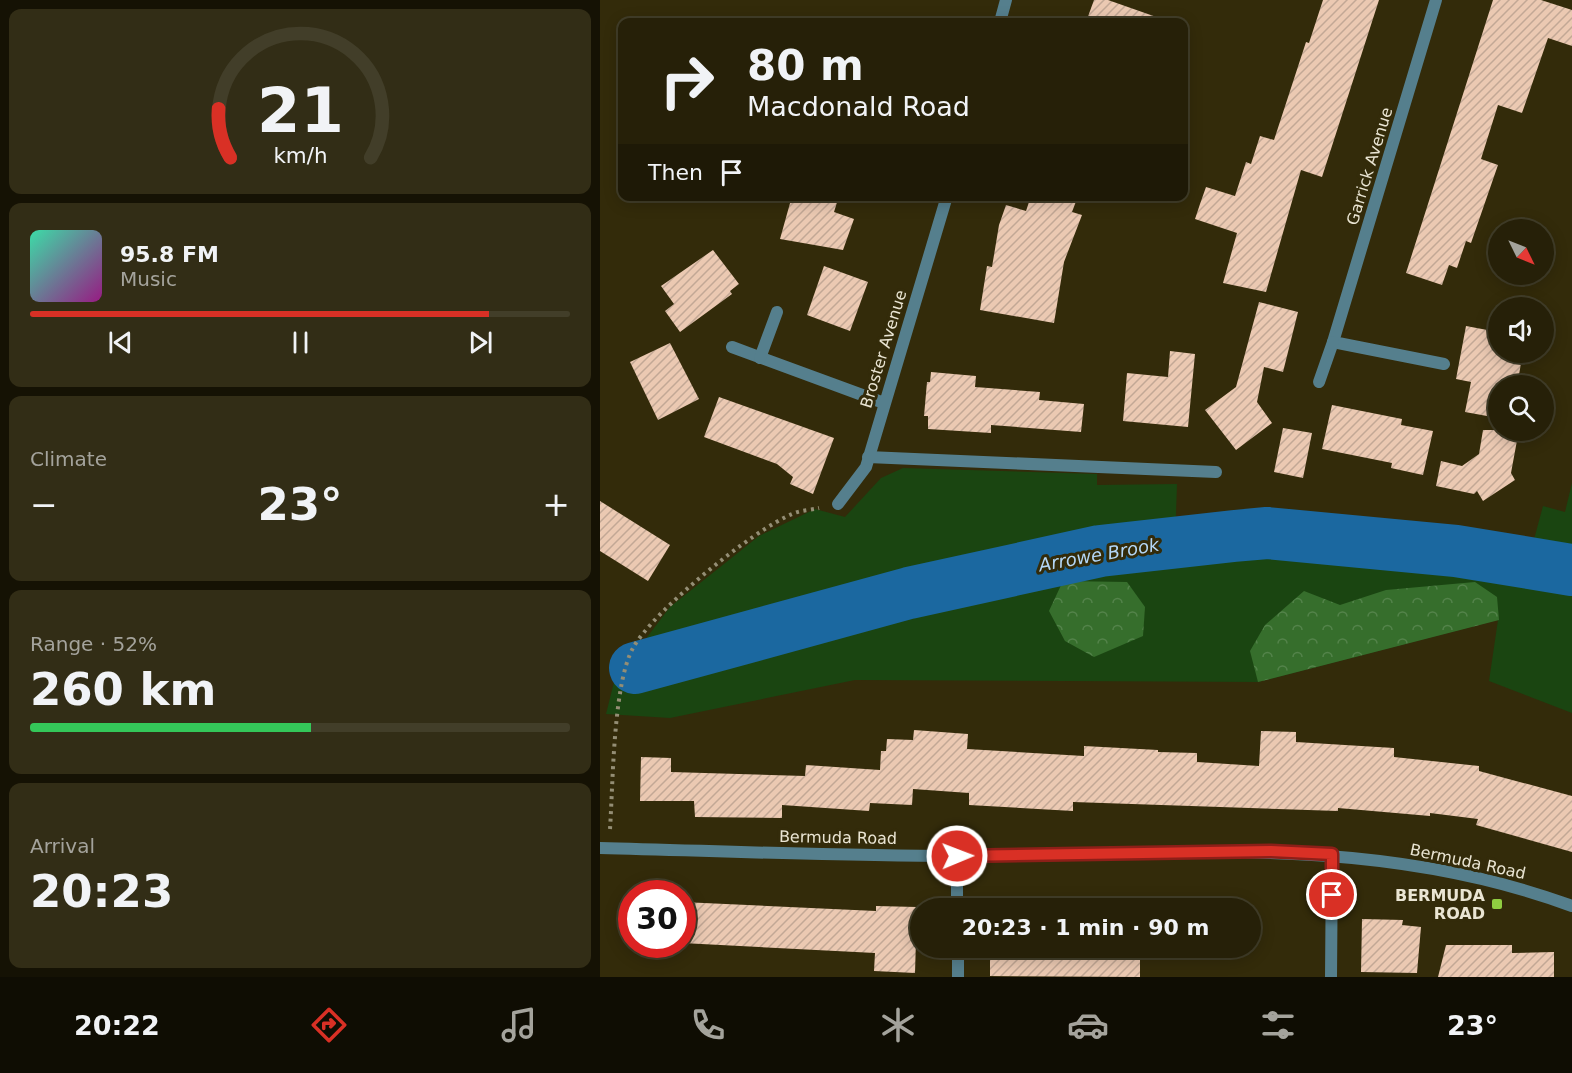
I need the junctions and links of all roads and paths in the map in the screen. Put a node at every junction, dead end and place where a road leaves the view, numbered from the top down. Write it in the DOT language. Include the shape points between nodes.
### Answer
graph roads {
  1 [pos="1006,0"];
  2 [pos="1436,0"];
  3 [pos="1001,18"];
  4 [pos="945,201"];
  5 [pos="777,312"];
  6 [pos="1333,342"];
  7 [pos="732,347"];
  8 [pos="760,358"];
  9 [pos="1444,364"];
  10 [pos="1319,382"];
  11 [pos="884,403"];
  12 [pos="868,457"];
  13 [pos="1216,472"];
  14 [pos="838,504"];
  15 [pos="604,848"];
  16 [pos="1332,854"];
  17 [pos="957,856"];
  18 [pos="957,898"];
  19 [pos="1572,906"];
  20 [pos="958,958"];
  21 [pos="958,977"];
  22 [pos="1331,977"];
  1 -- 3 [label="street"];
  2 -- 6 [label="street, Garrick Avenue"];
  4 -- 11 [label="street, Broster Avenue"];
  5 -- 8 [label="street"];
  6 -- 9 [label="street"];
  6 -- 10 [label="street, Garrick Avenue"];
  7 -- 8 [label="street"];
  8 -- 11 [label="street"];
  11 -- 12 [label="street, Broster Avenue"];
  12 -- 13 [label="street"];
  12 -- 14 [label="street, Broster Avenue" via="866,466"];
  14 -- 15 [label="path" via="793,513 743,542 652,622 632,649 621,686"];
  15 -- 17 [label="street, Bermuda Road"];
  16 -- 17 [label="street, Bermuda Road" via="1271,851"];
  16 -- 19 [label="street, Bermuda Road" via="1432,867 1542,894"];
  16 -- 22 [label="street"];
  17 -- 18 [label="street"];
  20 -- 21 [label="street"];
}
